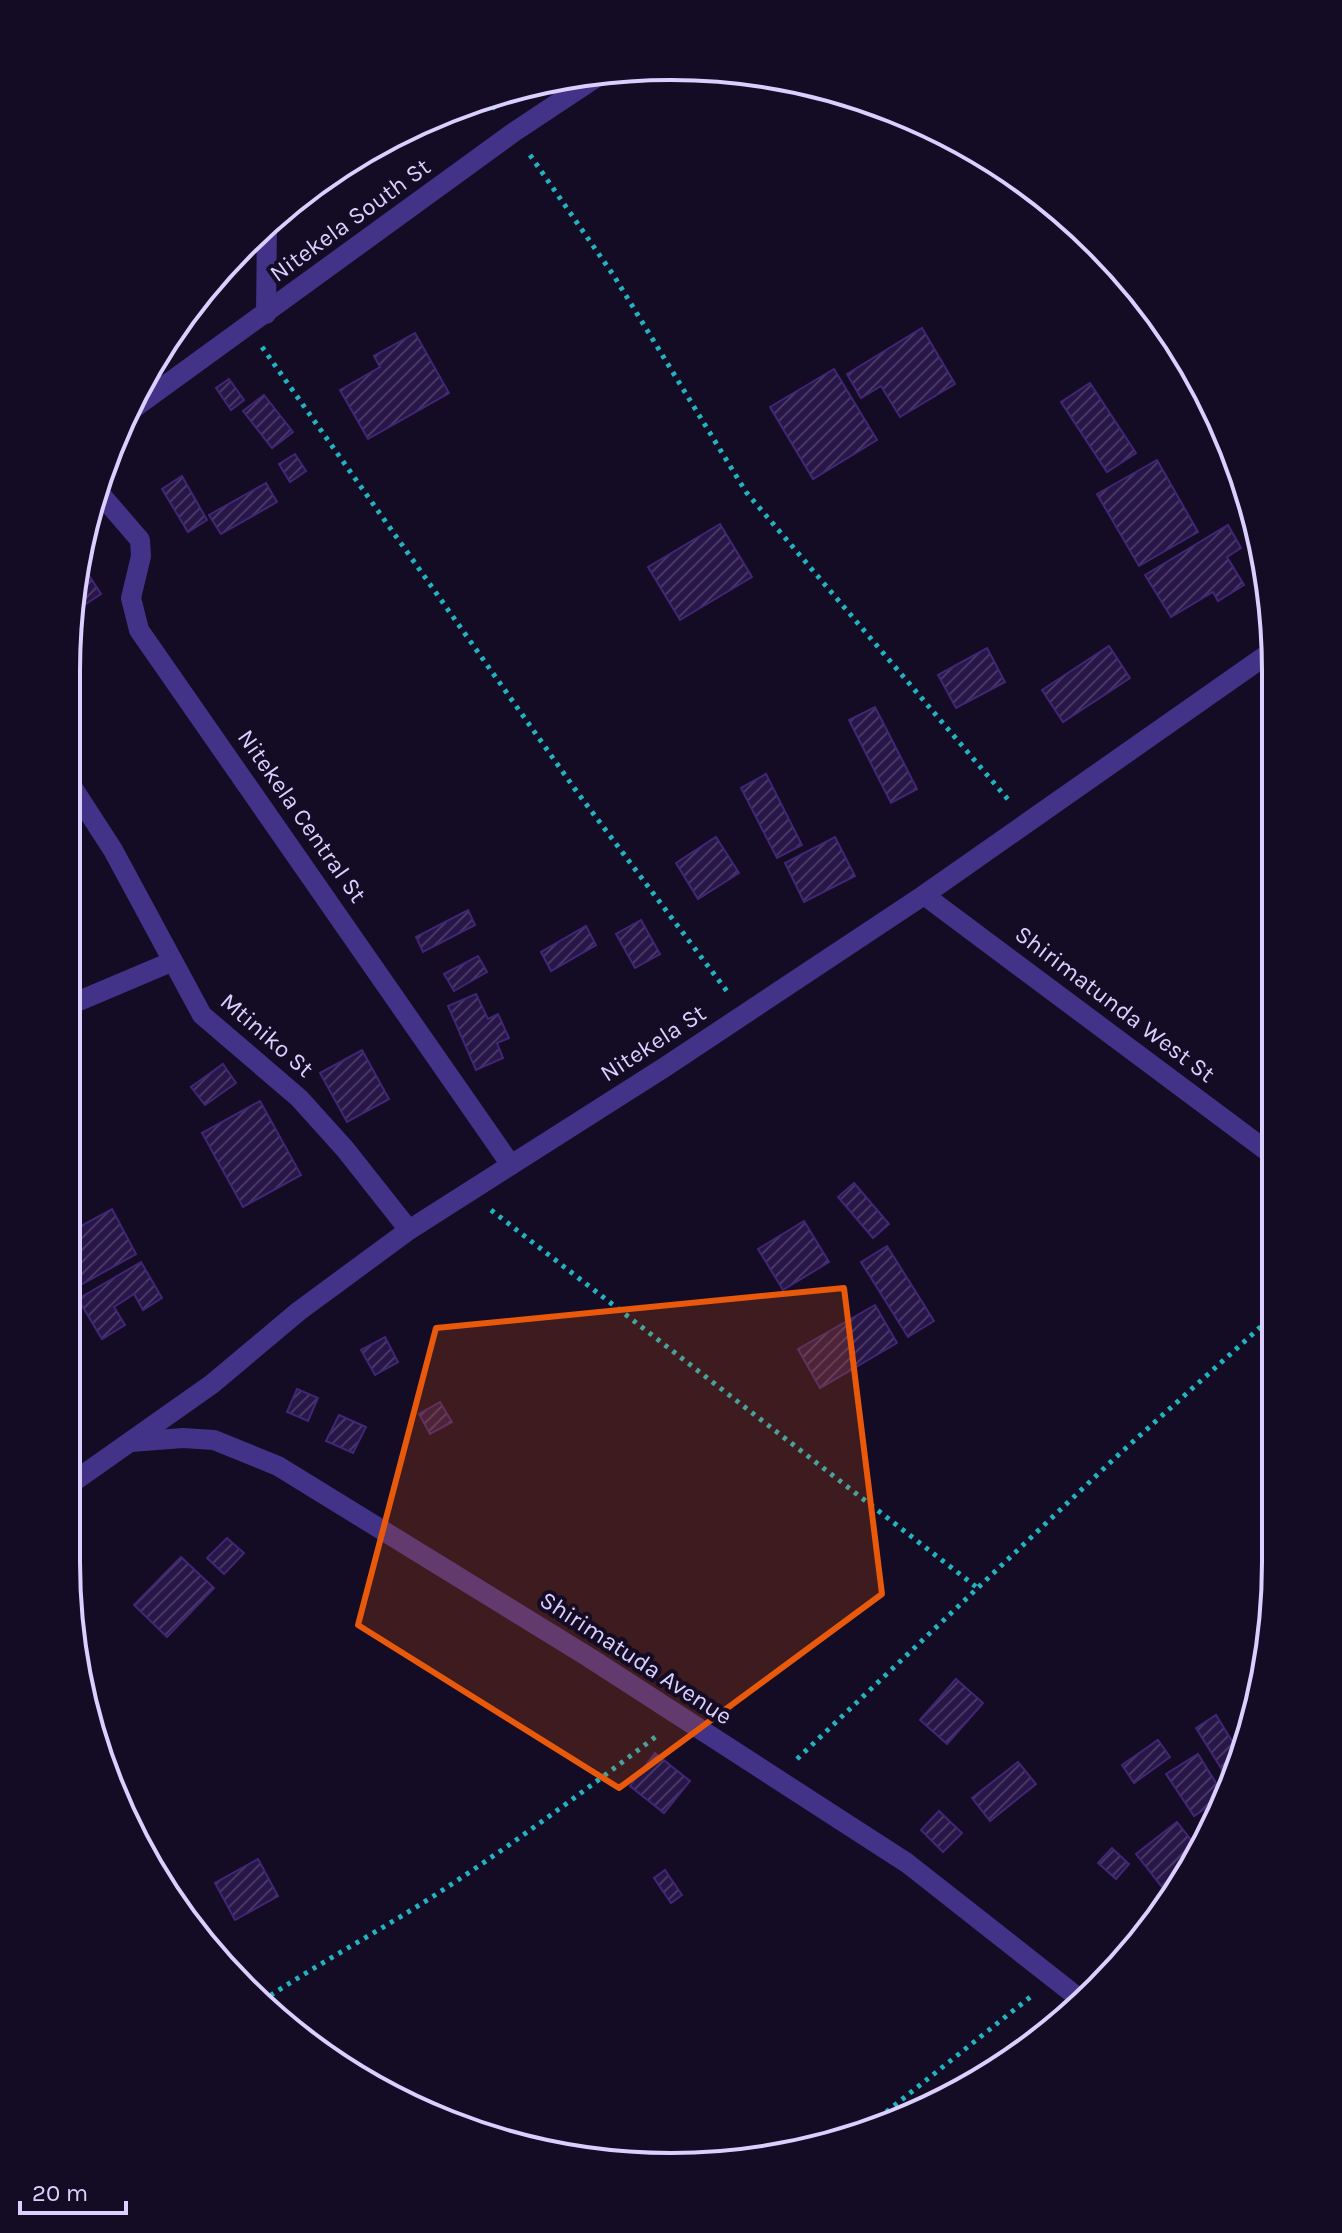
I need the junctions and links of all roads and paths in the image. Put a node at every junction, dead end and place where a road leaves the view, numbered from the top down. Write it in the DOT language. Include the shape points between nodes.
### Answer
graph roads {
  1 [pos="582,87"];
  2 [pos="514,132"];
  3 [pos="267,240"];
  4 [pos="266,314"];
  5 [pos="248,327"];
  6 [pos="147,399"];
  7 [pos="105,500"];
  8 [pos="1262,658"];
  9 [pos="80,799"];
  10 [pos="1028,822"];
  11 [pos="924,895"];
  12 [pos="171,962"];
  13 [pos="80,1000"];
  14 [pos="744,1014"];
  15 [pos="1262,1147"];
  16 [pos="511,1165"];
  17 [pos="468,1192"];
  18 [pos="409,1230"];
  19 [pos="1262,1326"];
  20 [pos="129,1442"];
  21 [pos="80,1477"];
  22 [pos="979,1589"];
  23 [pos="681,1718"];
  24 [pos="776,1778"];
  25 [pos="1054,1979"];
  26 [pos="1074,1994"];
  27 [pos="270,1996"];
  28 [pos="886,2112"];
  1 -- 2 [label="street, Nitekela South St"];
  2 -- 4 [label="street, Nitekela South St"];
  2 -- 10 [label="path" via="614,276 746,492"];
  3 -- 4 [label="street"];
  4 -- 5 [label="street, Nitekela South St"];
  5 -- 6 [label="street, Nitekela South St"];
  5 -- 14 [label="path" via="577,792"];
  7 -- 16 [label="street, Nitekela Central St" via="140,540 131,598 139,630"];
  8 -- 10 [label="street, Nitekela St"];
  9 -- 12 [label="street, Mtiniko St"];
  10 -- 11 [label="street, Nitekela St"];
  11 -- 14 [label="street, Nitekela St"];
  11 -- 15 [label="street, Shirimatunda West St"];
  12 -- 13 [label="street"];
  12 -- 18 [label="street, Mtiniko St" via="202,1015 299,1098"];
  14 -- 16 [label="street, Nitekela St"];
  16 -- 17 [label="street, Nitekela St"];
  17 -- 18 [label="street, Nitekela St"];
  17 -- 22 [label="path"];
  18 -- 20 [label="street, Nitekela St"];
  19 -- 22 [label="path"];
  20 -- 21 [label="street, Nitekela St"];
  20 -- 23 [label="street, Shirimatuda Avenue" via="214,1440 278,1466"];
  22 -- 24 [label="path"];
  23 -- 24 [label="street, Shirimatuda Avenue"];
  23 -- 27 [label="path" via="428,1900"];
  24 -- 25 [label="street, Shirimatuda Avenue" via="907,1863"];
  25 -- 26 [label="street, Shirimatuda Avenue"];
  25 -- 28 [label="path"];
}
